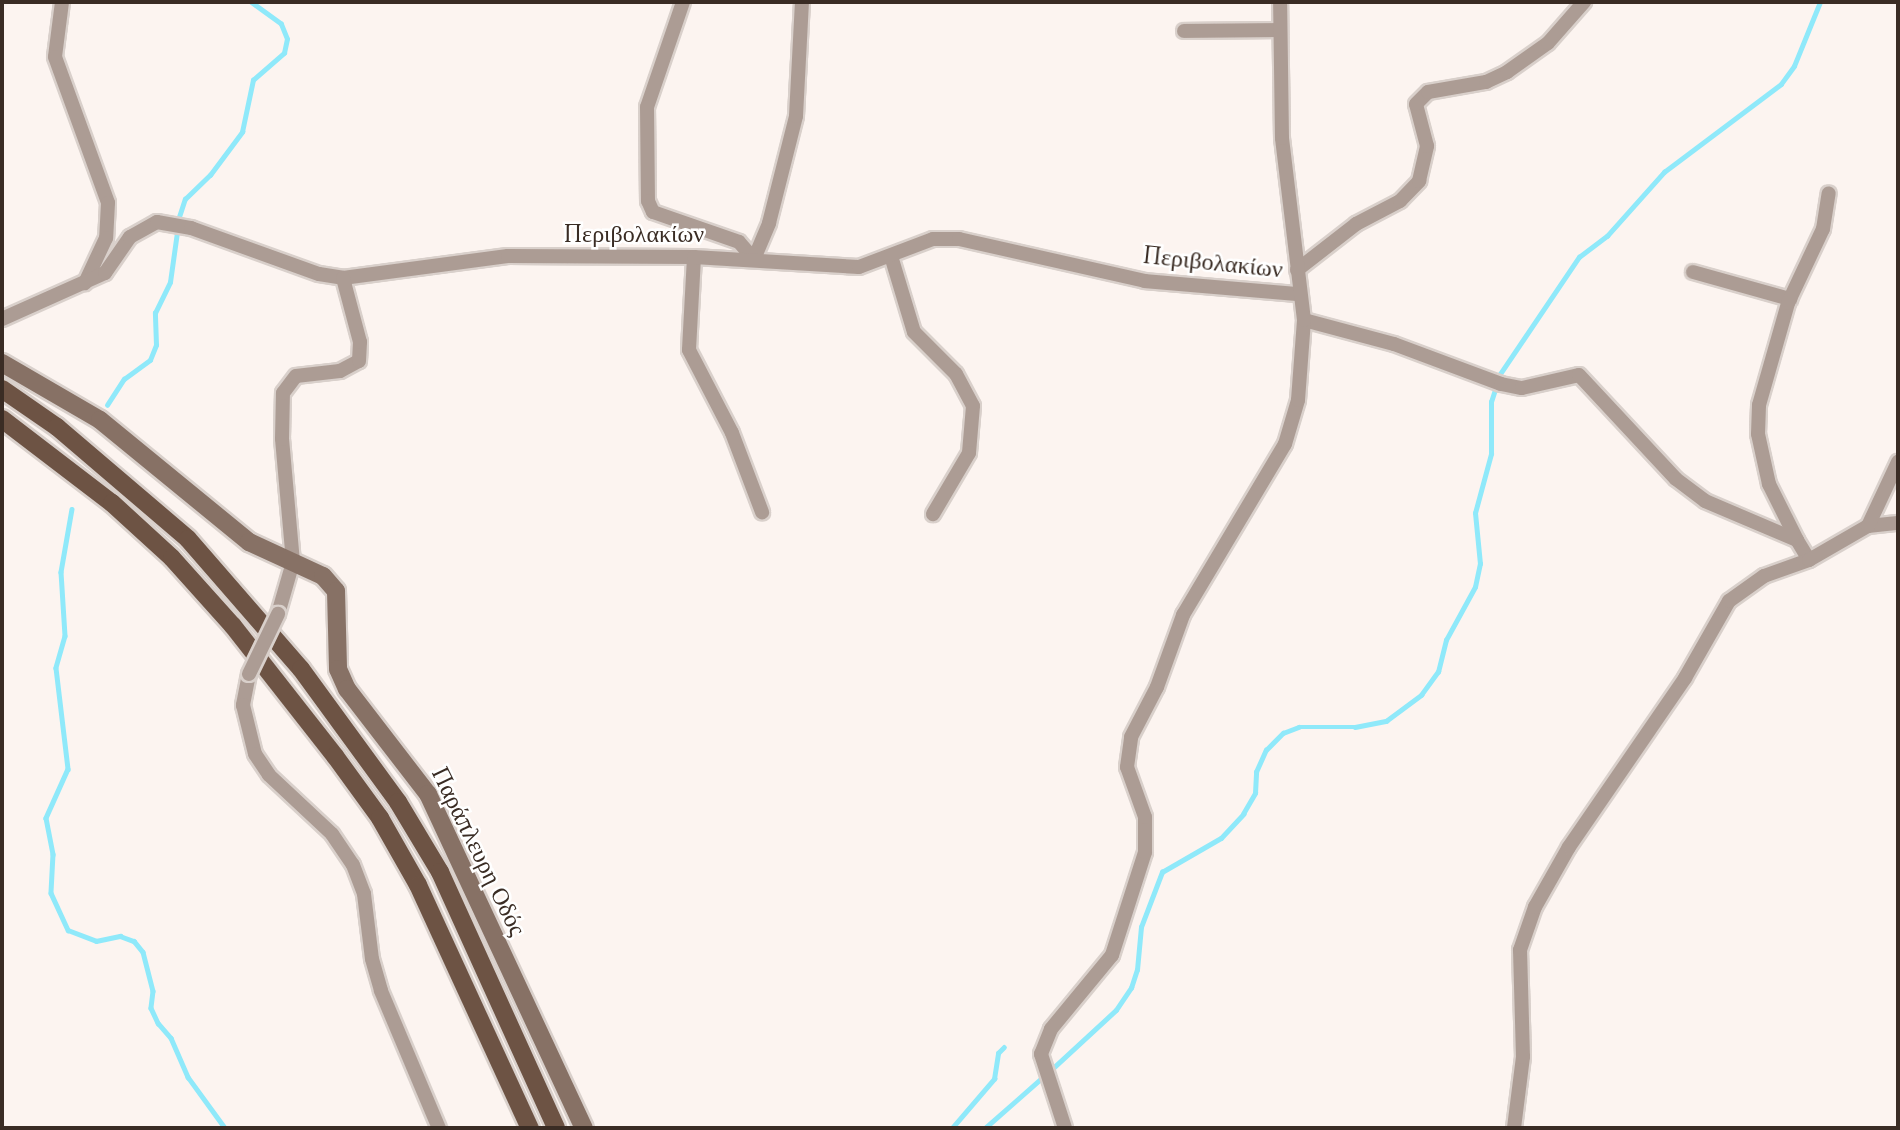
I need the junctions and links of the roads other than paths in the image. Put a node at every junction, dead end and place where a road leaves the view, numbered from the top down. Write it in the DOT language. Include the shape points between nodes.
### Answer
graph roads {
  1 [pos="62,2"];
  2 [pos="683,2"];
  3 [pos="802,2"];
  4 [pos="1280,2"];
  5 [pos="1584,2"];
  6 [pos="1184,30"];
  7 [pos="1278,30"];
  8 [pos="1829,193"];
  9 [pos="891,256"];
  10 [pos="694,257"];
  11 [pos="754,259"];
  12 [pos="1297,270"];
  13 [pos="1693,272"];
  14 [pos="343,278"];
  15 [pos="85,283"];
  16 [pos="1298,294"];
  17 [pos="1790,299"];
  18 [pos="2,319"];
  19 [pos="1304,320"];
  20 [pos="2,363"];
  21 [pos="2,389"];
  22 [pos="2,419"];
  23 [pos="1898,462"];
  24 [pos="762,512"];
  25 [pos="933,514"];
  26 [pos="1898,523"];
  27 [pos="1868,526"];
  28 [pos="1797,540"];
  29 [pos="1809,560"];
  30 [pos="293,562"];
  31 [pos="439,1128"];
  32 [pos="530,1128"];
  33 [pos="556,1128"];
  34 [pos="584,1128"];
  35 [pos="1065,1128"];
  36 [pos="1514,1128"];
  1 -- 15 [label="street" via="55,57 108,203 106,238"];
  2 -- 11 [label="street" via="647,107 648,201 653,212 739,242"];
  3 -- 11 [label="street" via="796,116 769,223"];
  4 -- 7 [label="street"];
  5 -- 12 [label="street" via="1548,43 1507,72 1486,82 1428,92 1416,104 1427,146 1419,181 1400,201 1356,224"];
  6 -- 7 [label="street"];
  7 -- 12 [label="street" via="1282,138"];
  8 -- 17 [label="street" via="1822,229"];
  9 -- 11 [label="street, Περιβολακίων" via="859,267"];
  9 -- 16 [label="street, Περιβολακίων" via="933,239 981,241 1145,281"];
  9 -- 25 [label="street" via="914,332 956,374 973,406 969,453"];
  10 -- 11 [label="street, Περιβολακίων"];
  10 -- 14 [label="street, Περιβολακίων" via="508,256"];
  10 -- 24 [label="street" via="689,350 736,441"];
  12 -- 16 [label="street"];
  13 -- 17 [label="street"];
  14 -- 15 [label="street, Περιβολακίων" via="319,274 191,228 157,222 136,232 105,273"];
  14 -- 30 [label="street" via="360,342 359,361 340,371 296,376 283,393 282,439"];
  15 -- 18 [label="street, Περιβολακίων"];
  16 -- 19 [label="street"];
  17 -- 28 [label="street" via="1759,405 1758,434 1769,484"];
  19 -- 28 [label="street" via="1394,344 1496,383 1522,388 1579,375 1685,487 1705,502"];
  19 -- 35 [label="street" via="1293,424 1247,514 1183,615 1157,687 1131,737 1127,767 1147,835 1118,941 1087,989 1044,1041 1044,1064"];
  20 -- 30 [label="street, Παράπλευρη Οδός" via="100,420 249,542"];
  21 -- 33 [label="main road" via="57,427 188,540 309,679 398,802 440,872"];
  22 -- 32 [label="main road" via="102,495 172,558 250,645 335,755 380,818 418,885"];
  23 -- 27 [label="street"];
  26 -- 27 [label="street"];
  27 -- 29 [label="street"];
  28 -- 29 [label="street"];
  29 -- 36 [label="street" via="1764,576 1729,601 1685,678 1569,847 1535,907 1520,950 1523,1057"];
  30 -- 31 [label="street, bridge" via="278,614 249,674 243,705 255,754 269,775 331,834 353,866 364,894 381,990"];
  30 -- 34 [label="street, Παράπλευρη Οδός" via="323,576 335,592 338,669 352,697 428,794"];
}
